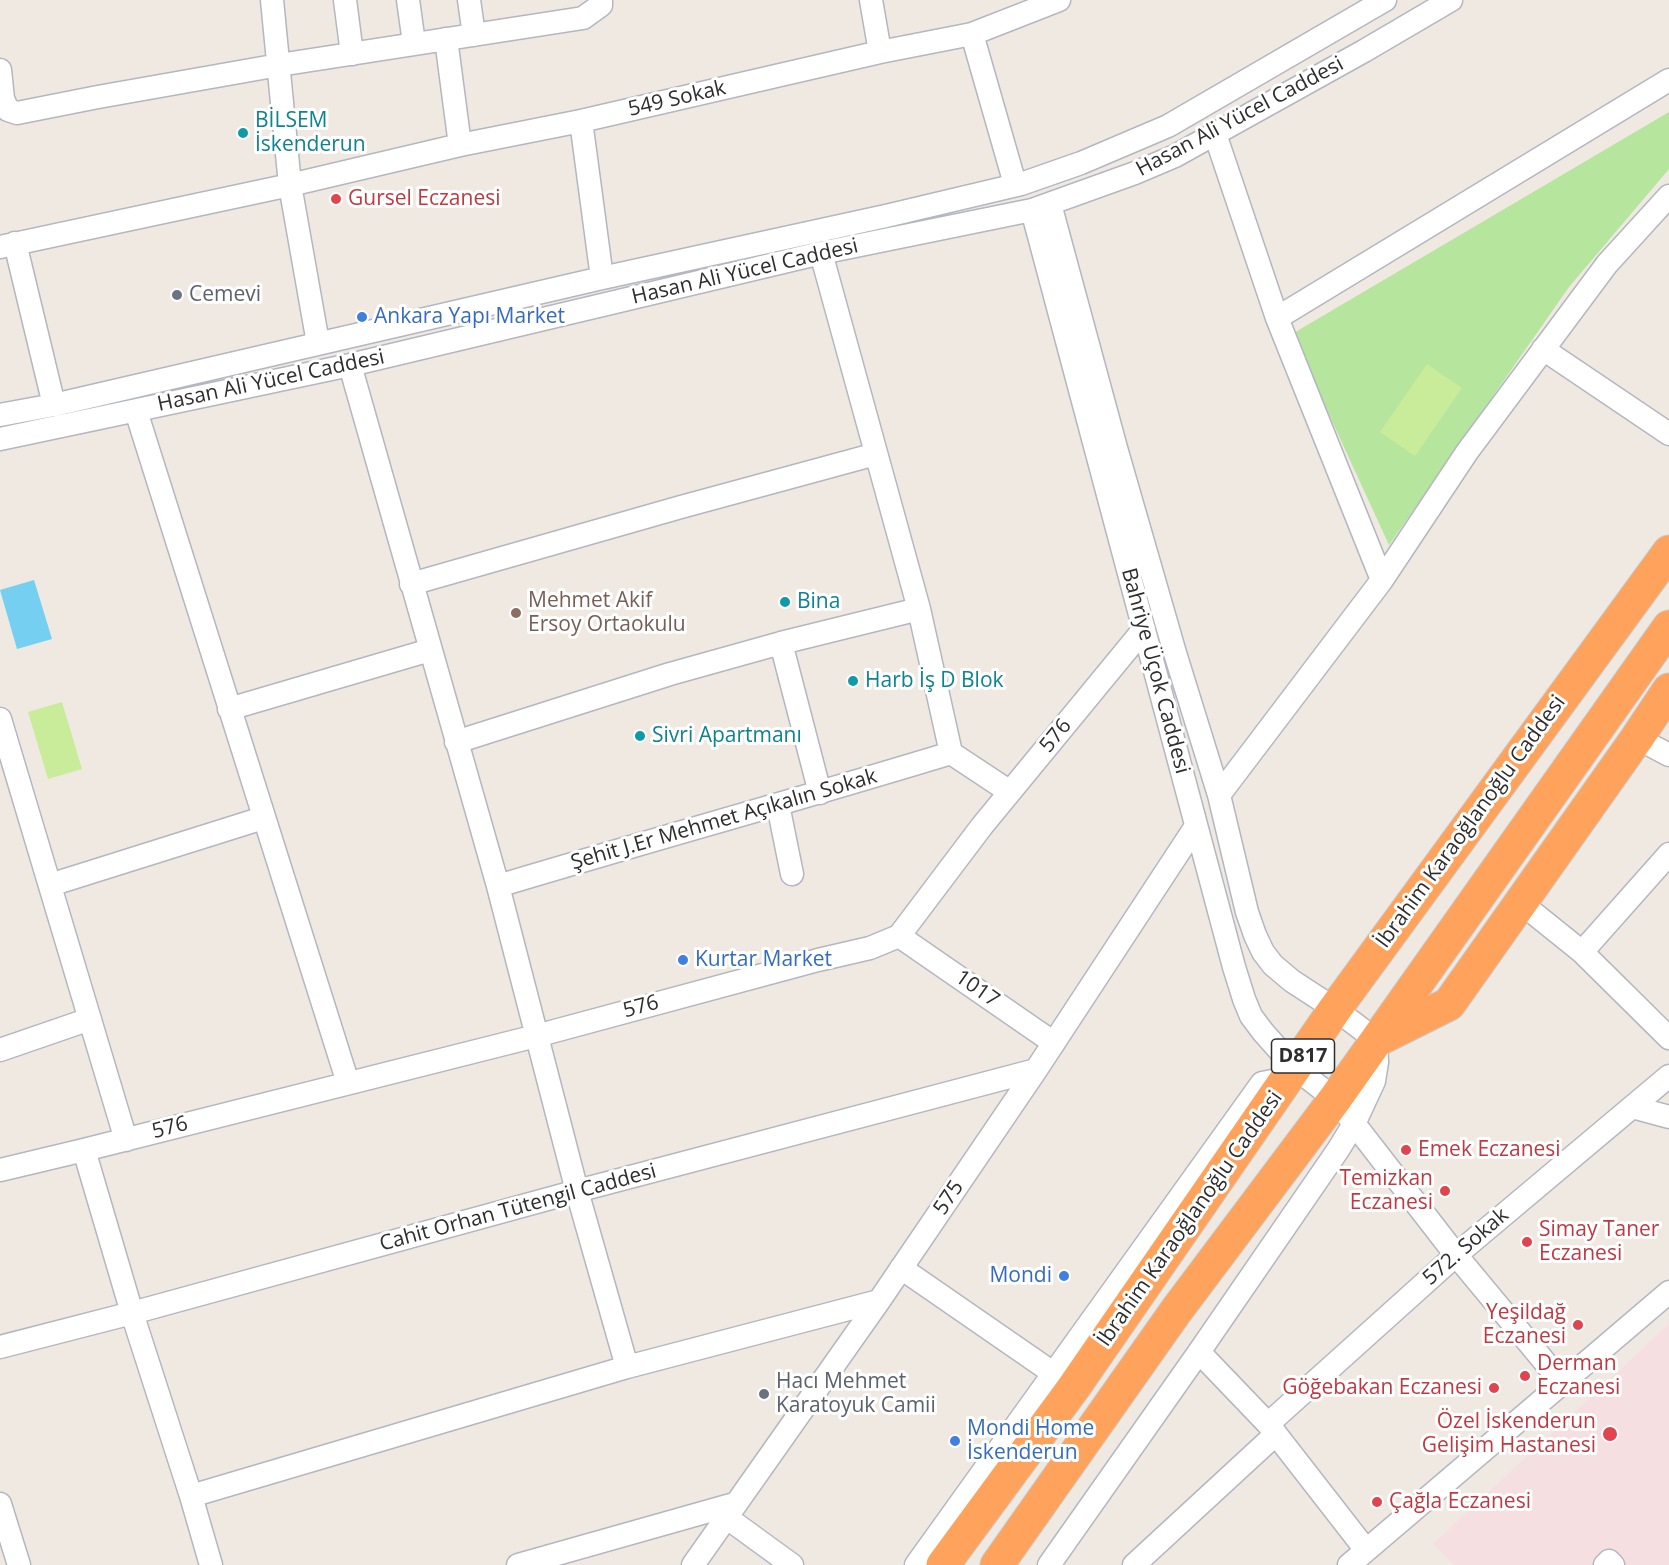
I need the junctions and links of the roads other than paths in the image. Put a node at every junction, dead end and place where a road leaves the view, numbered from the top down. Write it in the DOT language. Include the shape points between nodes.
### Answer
graph roads {
  1 [pos="272,0"];
  2 [pos="345,0"];
  3 [pos="408,0"];
  4 [pos="469,0"];
  5 [pos="601,0"];
  6 [pos="871,0"];
  7 [pos="1059,0"];
  8 [pos="1385,0"];
  9 [pos="1451,0"];
  10 [pos="972,34"];
  11 [pos="474,35"];
  12 [pos="447,39"];
  13 [pos="414,43"];
  14 [pos="880,52"];
  15 [pos="352,54"];
  16 [pos="279,65"];
  17 [pos="0,70"];
  18 [pos="1669,80"];
  19 [pos="581,121"];
  20 [pos="1215,134"];
  21 [pos="460,145"];
  22 [pos="1015,184"];
  23 [pos="290,185"];
  24 [pos="1669,196"];
  25 [pos="1041,207"];
  26 [pos="8,245"];
  27 [pos="821,253"];
  28 [pos="602,278"];
  29 [pos="1277,318"];
  30 [pos="318,343"];
  31 [pos="1544,349"];
  32 [pos="350,366"];
  33 [pos="54,405"];
  34 [pos="136,411"];
  35 [pos="0,415"];
  36 [pos="1669,434"];
  37 [pos="0,440"];
  38 [pos="876,454"];
  39 [pos="1669,552"];
  40 [pos="1382,580"];
  41 [pos="411,584"];
  42 [pos="919,609"];
  43 [pos="1669,627"];
  44 [pos="1144,629"];
  45 [pos="781,643"];
  46 [pos="430,650"];
  47 [pos="1669,690"];
  48 [pos="229,709"];
  49 [pos="0,719"];
  50 [pos="1637,738"];
  51 [pos="456,742"];
  52 [pos="951,753"];
  53 [pos="1669,755"];
  54 [pos="1010,792"];
  55 [pos="820,793"];
  56 [pos="1219,795"];
  57 [pos="777,805"];
  58 [pos="263,818"];
  59 [pos="1196,826"];
  60 [pos="1669,854"];
  61 [pos="792,874"];
  62 [pos="50,885"];
  63 [pos="498,886"];
  64 [pos="1521,903"];
  65 [pos="899,936"];
  66 [pos="1582,952"];
  67 [pos="1335,1009"];
  68 [pos="90,1019"];
  69 [pos="536,1036"];
  70 [pos="1669,1038"];
  71 [pos="1376,1040"];
  72 [pos="1054,1043"];
  73 [pos="0,1050"];
  74 [pos="1036,1070"];
  75 [pos="1291,1073"];
  76 [pos="1669,1076"];
  77 [pos="348,1083"];
  78 [pos="1632,1107"];
  79 [pos="1345,1111"];
  80 [pos="1669,1117"];
  81 [pos="126,1140"];
  82 [pos="84,1150"];
  83 [pos="0,1170"];
  84 [pos="577,1191"];
  85 [pos="1456,1255"];
  86 [pos="901,1268"];
  87 [pos="1669,1292"];
  88 [pos="879,1301"];
  89 [pos="132,1313"];
  90 [pos="0,1347"];
  91 [pos="1199,1352"];
  92 [pos="627,1367"];
  93 [pos="1053,1372"];
  94 [pos="1563,1384"];
  95 [pos="1272,1429"];
  96 [pos="191,1497"];
  97 [pos="0,1504"];
  98 [pos="730,1511"];
  99 [pos="1366,1550"];
  100 [pos="1052,1564"];
  101 [pos="19,1565"];
  102 [pos="211,1565"];
  103 [pos="518,1565"];
  104 [pos="693,1565"];
  105 [pos="792,1565"];
  106 [pos="916,1565"];
  107 [pos="943,1565"];
  108 [pos="997,1565"];
  109 [pos="1134,1565"];
  110 [pos="1349,1565"];
  111 [pos="1605,1565"];
  112 [pos="1613,1565"];
  1 -- 16 [label="street"];
  2 -- 15 [label="street"];
  3 -- 13 [label="street"];
  4 -- 11 [label="street"];
  5 -- 11 [label="street" via="601,5 583,18"];
  6 -- 14 [label="street"];
  7 -- 10 [label="street, 549 Sokak"];
  8 -- 22 [label="street" via="1168,126 1081,163"];
  9 -- 20 [label="street, Hasan Ali Yücel Caddesi"];
  10 -- 14 [label="street, 549 Sokak"];
  10 -- 22 [label="street"];
  11 -- 12 [label="street"];
  12 -- 13 [label="street"];
  12 -- 21 [label="street"];
  13 -- 15 [label="street"];
  14 -- 19 [label="street, 549 Sokak"];
  15 -- 16 [label="street"];
  16 -- 17 [label="street" via="17,113 8,110 3,99"];
  16 -- 23 [label="street"];
  18 -- 29 [label="street"];
  19 -- 21 [label="street, 549 Sokak"];
  19 -- 28 [label="street"];
  20 -- 25 [label="street, Hasan Ali Yücel Caddesi" via="1135,173"];
  20 -- 29 [label="street"];
  21 -- 23 [label="street, 549 Sokak"];
  22 -- 28 [label="street"];
  23 -- 26 [label="street, 549 Sokak"];
  23 -- 30 [label="street"];
  24 -- 31 [label="street" via="1607,264"];
  25 -- 27 [label="street, Hasan Ali Yücel Caddesi"];
  25 -- 44 [label="street, Bahriye Üçok Caddesi"];
  25 -- 56 [label="street, Bahriye Üçok Caddesi"];
  26 -- 33 [label="street"];
  27 -- 32 [label="street, Hasan Ali Yücel Caddesi"];
  27 -- 38 [label="street"];
  28 -- 30 [label="street"];
  29 -- 40 [label="street"];
  30 -- 33 [label="street"];
  31 -- 36 [label="street"];
  31 -- 40 [label="street" via="1467,452"];
  32 -- 34 [label="street, Hasan Ali Yücel Caddesi"];
  32 -- 41 [label="street"];
  33 -- 35 [label="street"];
  34 -- 37 [label="street, Hasan Ali Yücel Caddesi"];
  34 -- 48 [label="street"];
  38 -- 41 [label="street"];
  38 -- 42 [label="street"];
  39 -- 67 [label="highway, İbrahim Karaoğlanoğlu Caddesi / D817"];
  40 -- 56 [label="street"];
  41 -- 46 [label="street"];
  42 -- 45 [label="street"];
  42 -- 52 [label="street"];
  43 -- 71 [label="highway, İbrahim Karaoğlanoğlu Caddesi / D817"];
  44 -- 54 [label="street, 576"];
  44 -- 59 [label="street, Bahriye Üçok Caddesi"];
  45 -- 51 [label="street"];
  45 -- 55 [label="street"];
  46 -- 48 [label="street"];
  46 -- 51 [label="street"];
  47 -- 50 [label="highway"];
  48 -- 58 [label="street"];
  49 -- 62 [label="street"];
  50 -- 53 [label="street"];
  50 -- 64 [label="highway"];
  51 -- 63 [label="street"];
  52 -- 54 [label="street"];
  52 -- 55 [label="street, Şehit J.Er Mehmet Açıkalın Sokak"];
  54 -- 65 [label="street, 576"];
  55 -- 57 [label="street, Şehit J.Er Mehmet Açıkalın Sokak"];
  56 -- 67 [label="street, Bahriye Üçok Caddesi" via="1247,912 1263,952 1292,981"];
  57 -- 61 [label="street"];
  57 -- 63 [label="street, Şehit J.Er Mehmet Açıkalın Sokak"];
  58 -- 62 [label="street"];
  58 -- 77 [label="street"];
  59 -- 72 [label="street, 575"];
  59 -- 75 [label="street, Bahriye Üçok Caddesi" via="1244,999 1251,1016"];
  60 -- 66 [label="street"];
  62 -- 68 [label="street"];
  63 -- 69 [label="street"];
  64 -- 66 [label="street"];
  64 -- 71 [label="highway" via="1449,1004"];
  65 -- 69 [label="street, 576" via="870,948"];
  65 -- 72 [label="street, 1017"];
  66 -- 70 [label="street"];
  67 -- 71 [label="street, Bahriye Üçok Caddesi"];
  67 -- 75 [label="highway, İbrahim Karaoğlanoğlu Caddesi / D817"];
  68 -- 73 [label="street"];
  68 -- 81 [label="street"];
  69 -- 77 [label="street, 576"];
  69 -- 84 [label="street"];
  71 -- 79 [label="highway, İbrahim Karaoğlanoğlu Caddesi / D817"];
  72 -- 74 [label="street, 575"];
  74 -- 84 [label="street, Cahit Orhan Tütengil Caddesi"];
  74 -- 86 [label="street, 575"];
  75 -- 79 [label="street, Bahriye Üçok Caddesi"];
  75 -- 93 [label="street" via="1262,1083"];
  75 -- 107 [label="highway, İbrahim Karaoğlanoğlu Caddesi / D817" via="1074,1387"];
  76 -- 78 [label="street, 572. Sokak"];
  77 -- 81 [label="street, 576"];
  78 -- 80 [label="street"];
  78 -- 85 [label="street, 572. Sokak"];
  79 -- 85 [label="street, Bahriye Üçok Caddesi"];
  79 -- 91 [label="street"];
  79 -- 108 [label="highway, İbrahim Karaoğlanoğlu Caddesi / D817" via="1176,1311"];
  81 -- 82 [label="street, 576"];
  82 -- 83 [label="street, 576"];
  82 -- 89 [label="street"];
  84 -- 89 [label="street, Cahit Orhan Tütengil Caddesi"];
  84 -- 92 [label="street"];
  85 -- 94 [label="street, Bahriye Üçok Caddesi"];
  85 -- 95 [label="street, 572. Sokak"];
  86 -- 88 [label="street, 575"];
  86 -- 93 [label="street"];
  87 -- 94 [label="street"];
  88 -- 92 [label="street"];
  88 -- 98 [label="street, 575"];
  89 -- 90 [label="street, Cahit Orhan Tütengil Caddesi"];
  89 -- 96 [label="street"];
  91 -- 95 [label="street"];
  91 -- 100 [label="street"];
  92 -- 96 [label="street"];
  93 -- 106 [label="street"];
  94 -- 99 [label="street"];
  95 -- 99 [label="street"];
  95 -- 109 [label="street, 572. Sokak"];
  96 -- 102 [label="street"];
  97 -- 101 [label="street"];
  98 -- 103 [label="street"];
  98 -- 104 [label="street, 575"];
  98 -- 105 [label="street"];
  99 -- 110 [label="street"];
  111 -- 112 [label="street" via="1609,1561"];
}
